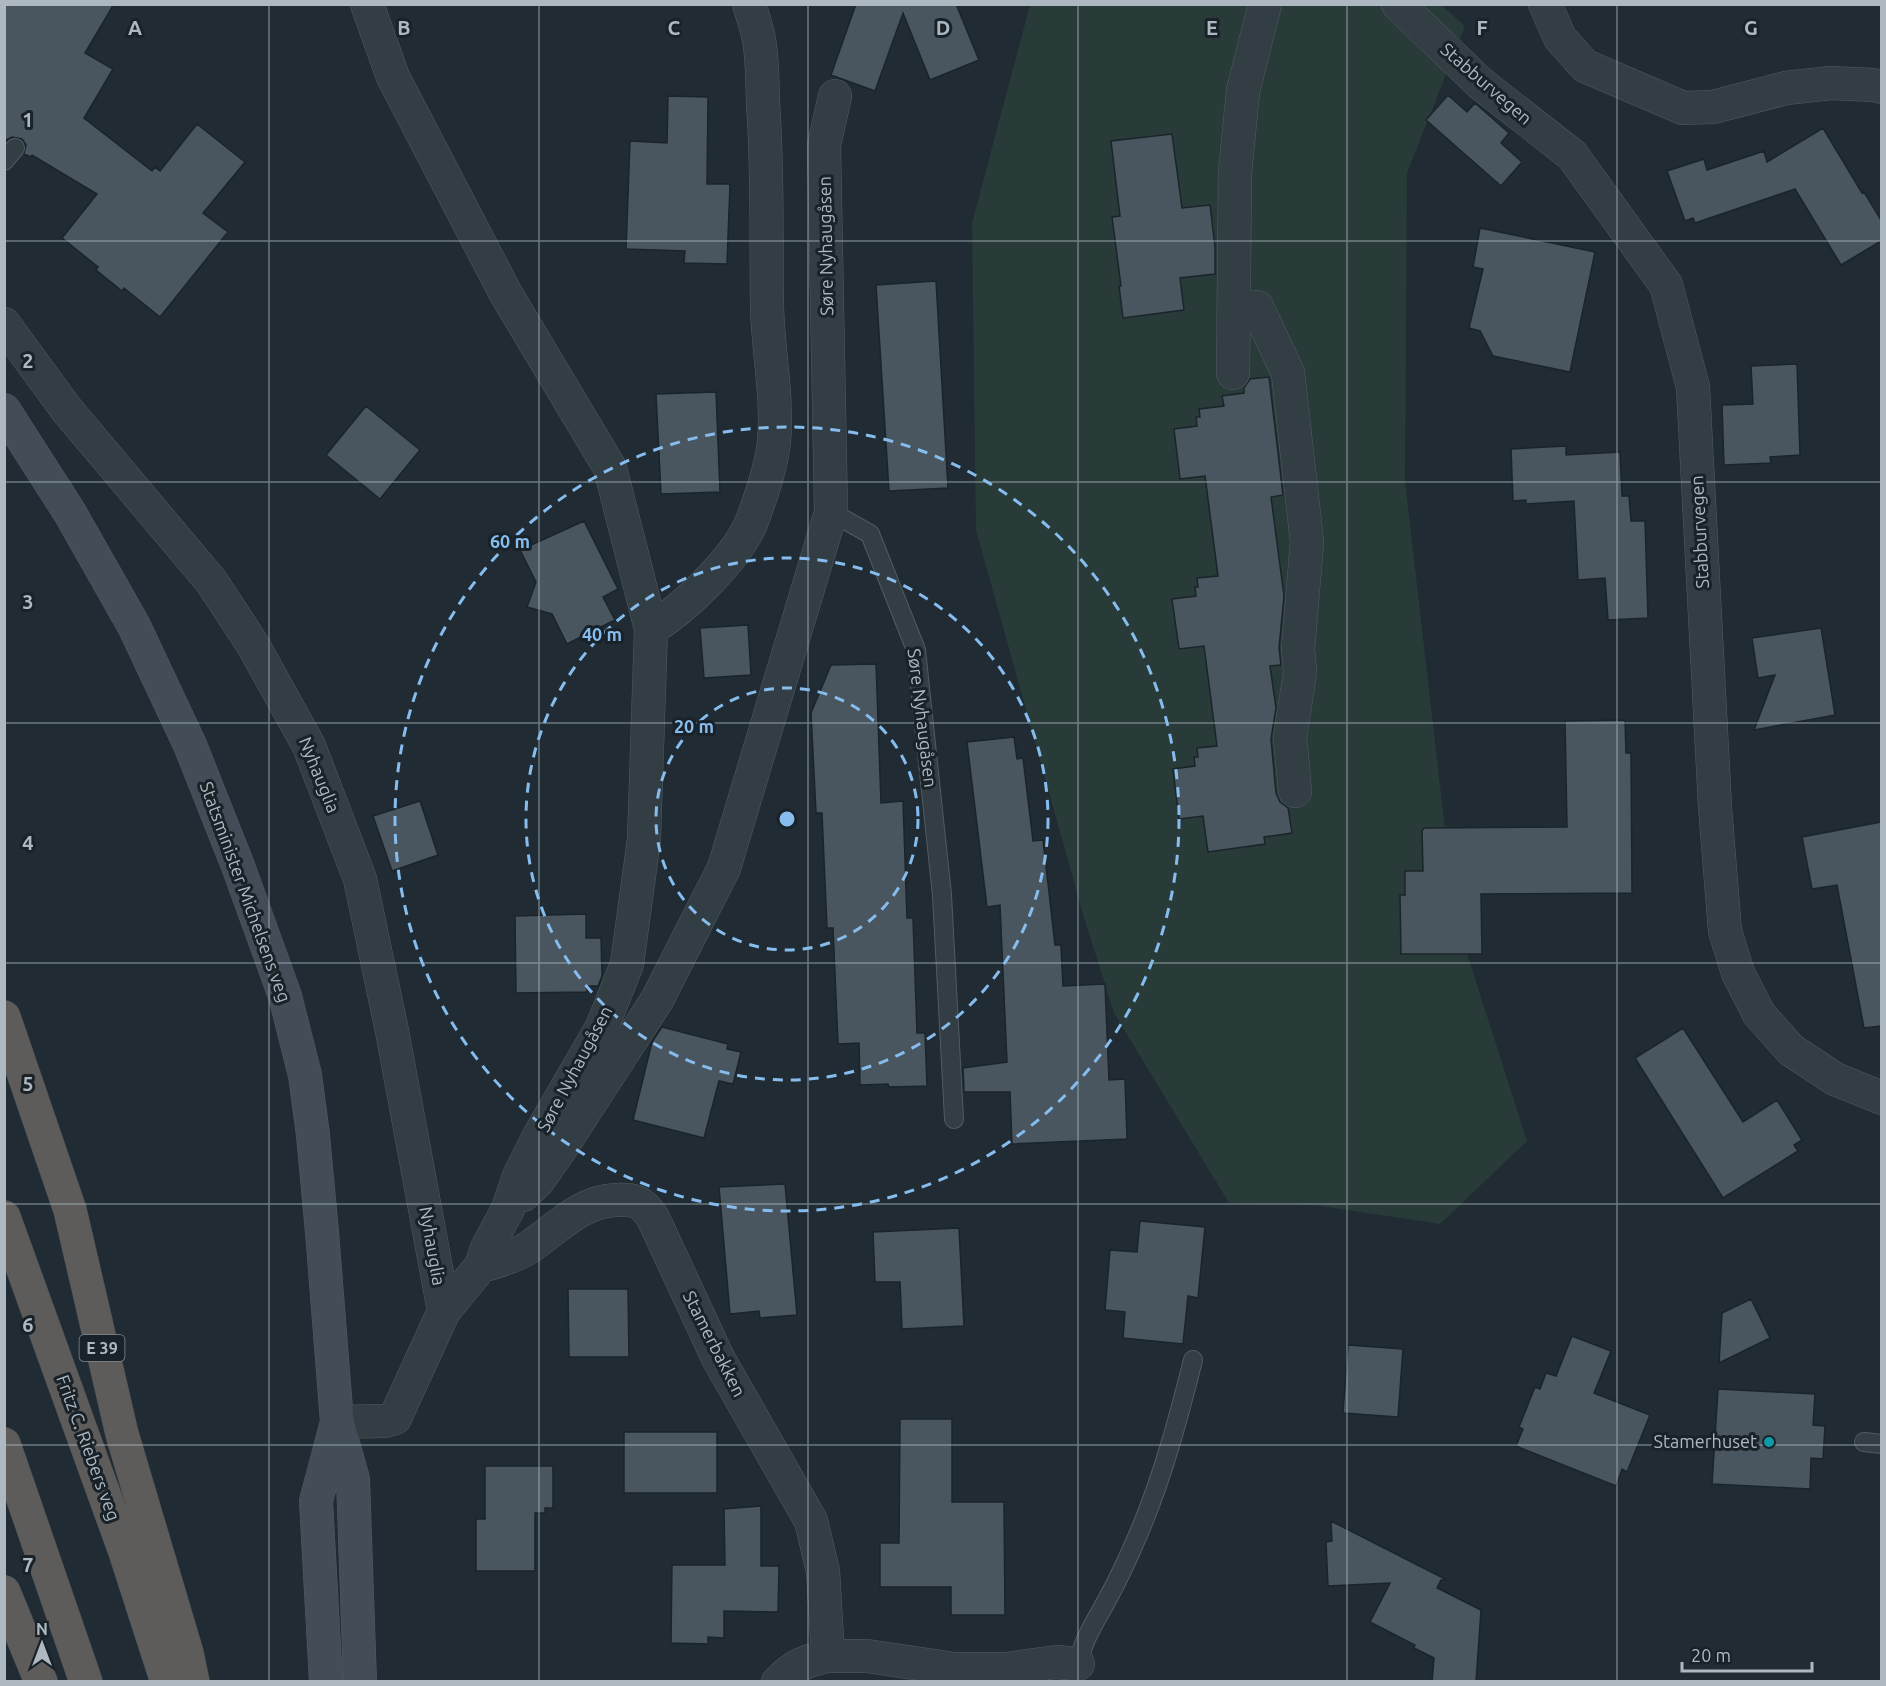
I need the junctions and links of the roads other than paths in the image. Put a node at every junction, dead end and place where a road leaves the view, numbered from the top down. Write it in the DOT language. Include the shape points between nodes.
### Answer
graph roads {
  1 [pos="367,4"];
  2 [pos="749,4"];
  3 [pos="1265,4"];
  4 [pos="1398,4"];
  5 [pos="1545,4"];
  6 [pos="1881,87"];
  7 [pos="835,96"];
  8 [pos="1234,306"];
  9 [pos="4,324"];
  10 [pos="1233,373"];
  11 [pos="4,410"];
  12 [pos="831,512"];
  13 [pos="651,629"];
  14 [pos="1295,790"];
  15 [pos="4,1017"];
  16 [pos="1881,1098"];
  17 [pos="954,1119"];
  18 [pos="508,1209"];
  19 [pos="4,1217"];
  20 [pos="481,1266"];
  21 [pos="444,1311"];
  22 [pos="1193,1360"];
  23 [pos="337,1422"];
  24 [pos="4,1444"];
  25 [pos="4,1592"];
  26 [pos="828,1656"];
  27 [pos="1077,1664"];
  28 [pos="41,1682"];
  29 [pos="86,1682"];
  30 [pos="167,1682"];
  31 [pos="193,1682"];
  32 [pos="326,1682"];
  33 [pos="360,1682"];
  34 [pos="778,1682"];
  1 -- 13 [label="street, Søre Nyhaugåsen" via="393,77 506,294 610,468"];
  2 -- 13 [label="street" via="759,36 765,128 767,307 774,443 751,523 739,545 679,610"];
  3 -- 8 [label="street" via="1242,102 1235,172"];
  4 -- 16 [label="street, Stabburvegen" via="1480,83 1572,154 1666,285 1693,387 1725,931 1738,973 1759,1014 1791,1050 1835,1079"];
  5 -- 6 [label="street" via="1560,38 1585,66 1683,108 1713,106 1786,88 1831,83"];
  7 -- 12 [label="street, Søre Nyhaugåsen" via="824,145"];
  8 -- 10 [label="street"];
  8 -- 14 [label="street" via="1257,307 1288,373 1307,542 1298,649 1300,673 1290,737"];
  9 -- 21 [label="street, Nyhauglia" via="68,410 211,581 253,645 309,746 360,879"];
  11 -- 23 [label="main road, Statsminister Michelsens veg" via="70,513 134,626 190,745 285,996 305,1075 313,1135"];
  12 -- 17 [label="lane, Søre Nyhaugåsen" via="870,534 916,650 942,895"];
  12 -- 18 [label="street" via="724,868 657,1000 538,1181"];
  13 -- 18 [label="street, Søre Nyhaugåsen" via="644,838 627,964 602,1027 539,1136"];
  15 -- 31 [label="highway, E 39" via="70,1210 122,1434"];
  18 -- 20 [label="street, Søre Nyhaugåsen"];
  19 -- 30 [label="highway, Fritz C. Riebers veg / E 39" via="125,1552"];
  20 -- 21 [label="street, Søre Nyhaugåsen"];
  20 -- 26 [label="street, Stamerbakken" via="526,1249 569,1216 601,1201 631,1199 645,1206 718,1358 811,1521 823,1570"];
  21 -- 23 [label="street, Søre Nyhaugåsen" via="395,1418"];
  22 -- 27 [label="lane" via="1179,1418 1138,1535 1081,1648"];
  23 -- 32 [label="main road, Statsminister Michelsens veg" via="316,1501"];
  23 -- 33 [label="main road, Statsminister Michelsens veg" via="353,1479"];
  24 -- 29 [label="highway"];
  25 -- 28 [label="highway"];
  26 -- 27 [label="street" via="867,1656 954,1669"];
  26 -- 34 [label="street" via="792,1668"];
}
